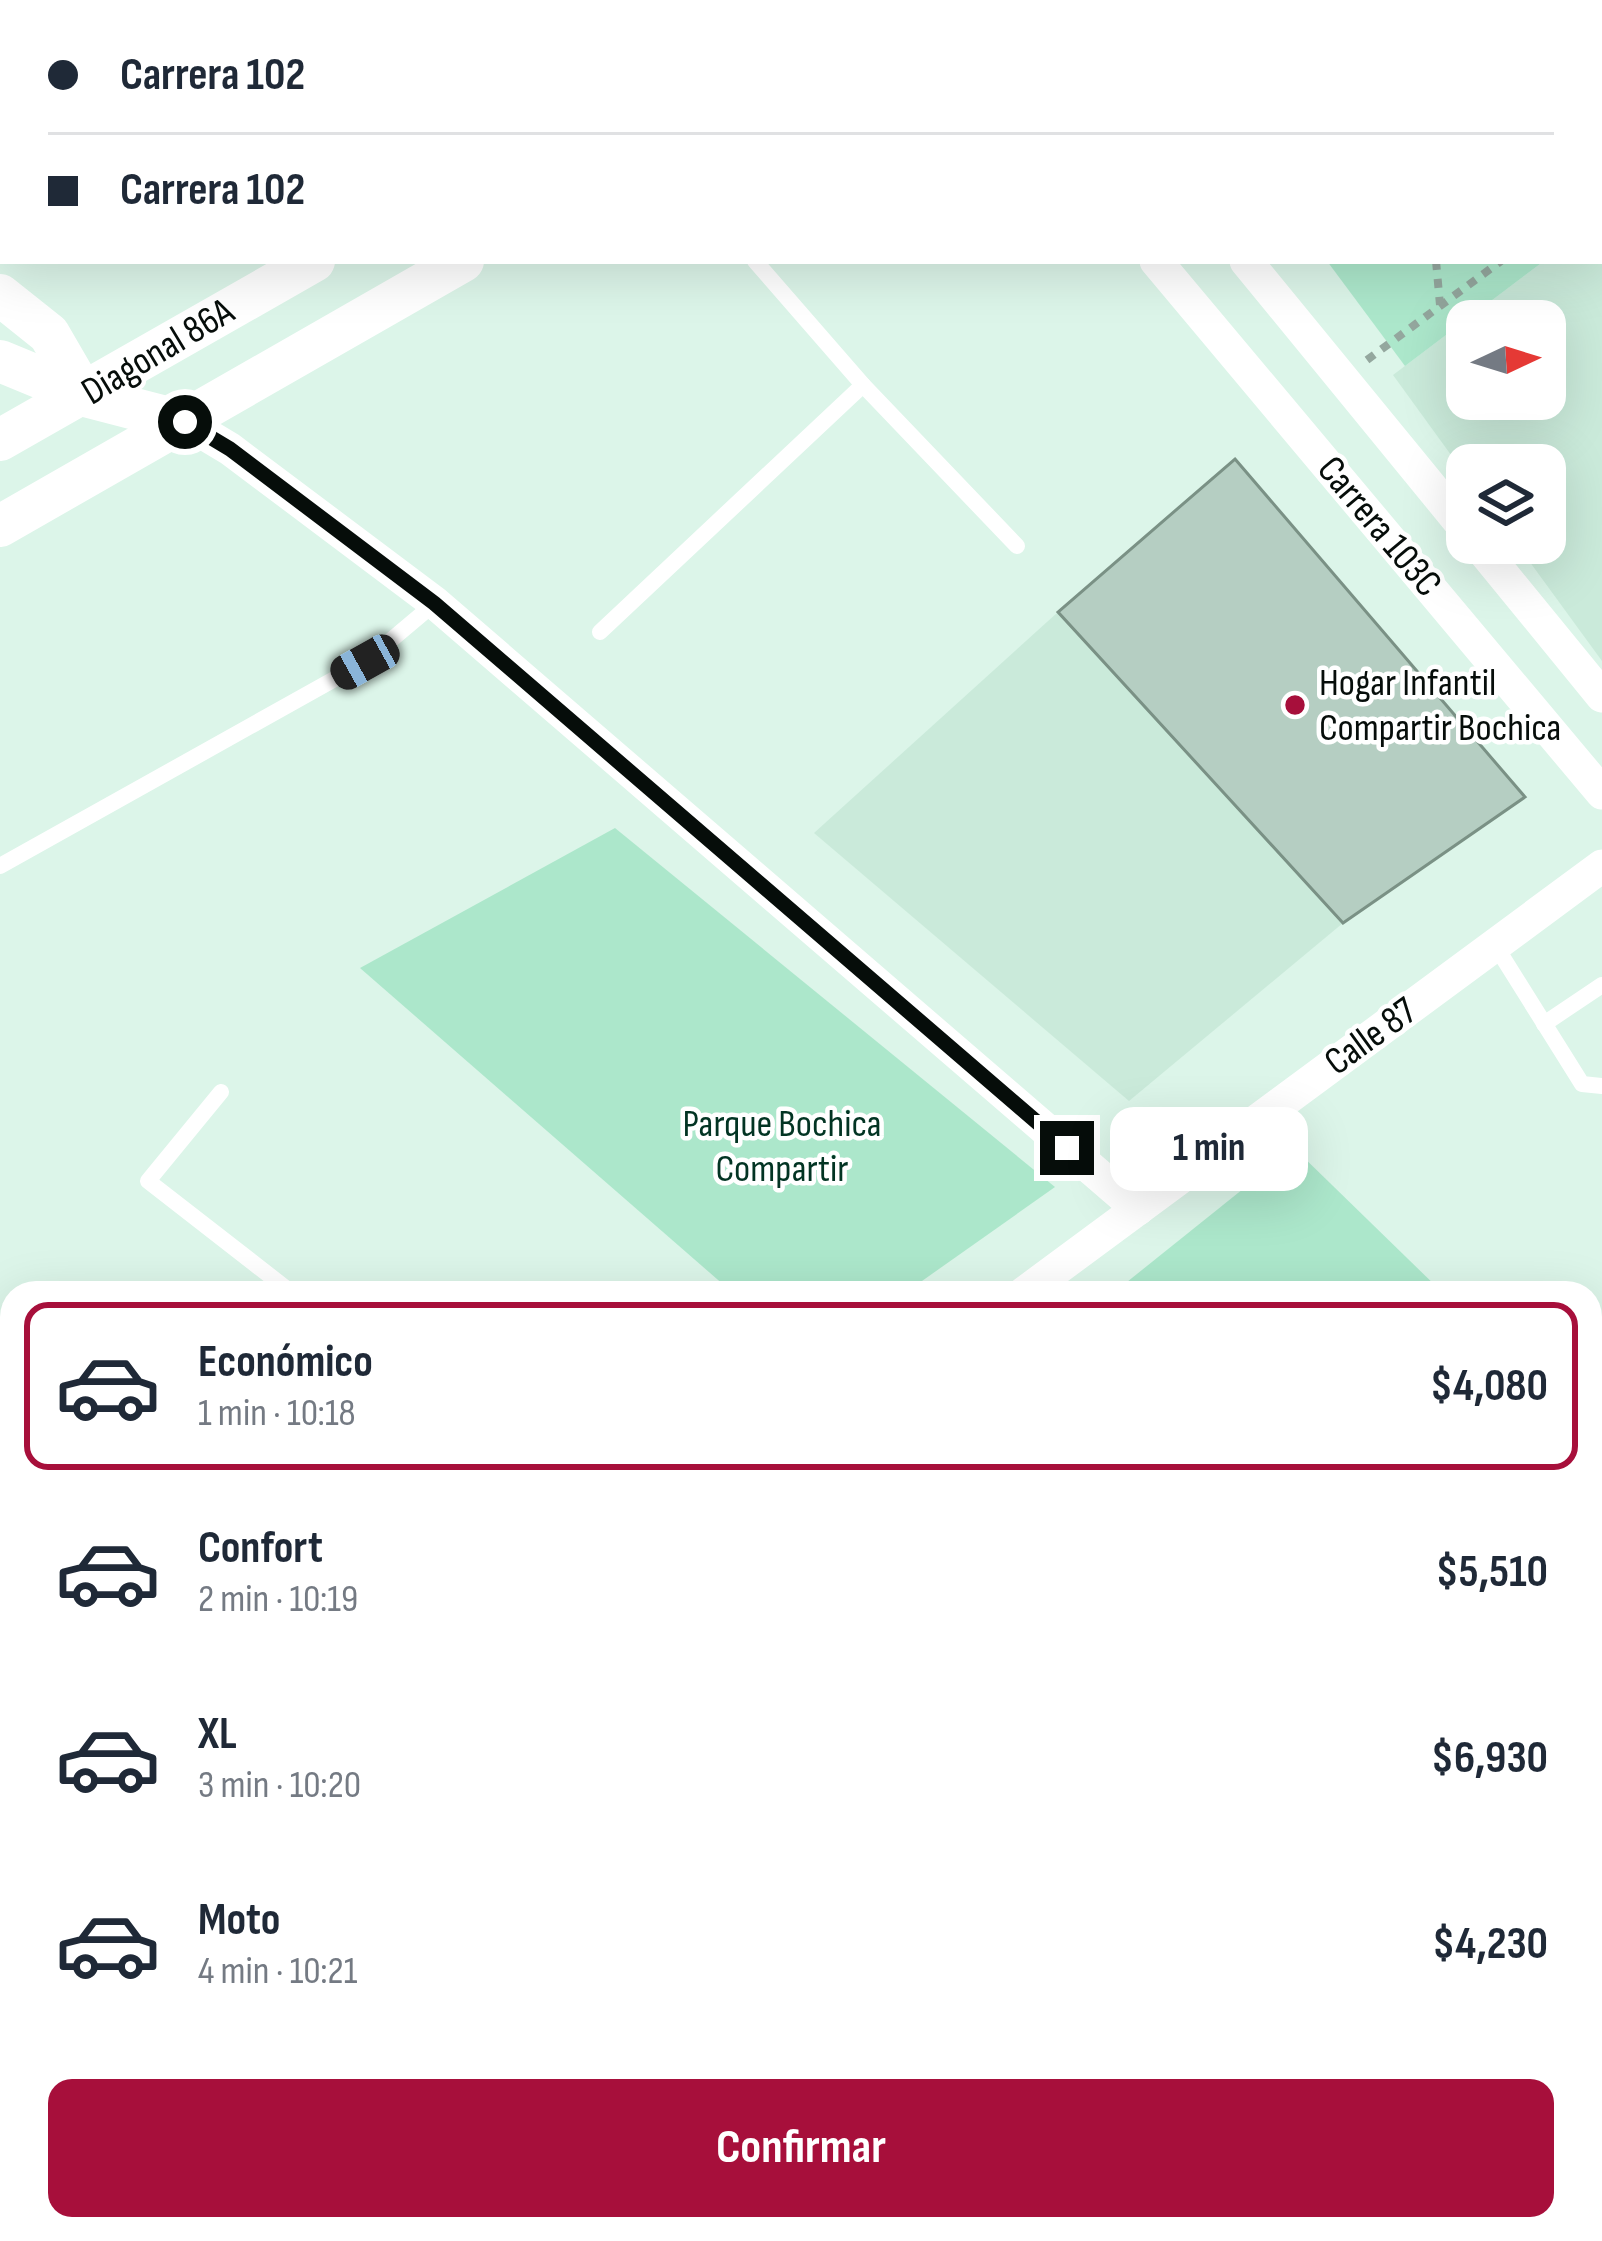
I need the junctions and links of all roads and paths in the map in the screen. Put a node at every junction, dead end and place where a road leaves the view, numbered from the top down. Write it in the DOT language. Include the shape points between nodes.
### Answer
graph roads {
  1 [pos="309,264"];
  2 [pos="458,264"];
  3 [pos="758,264"];
  4 [pos="1159,264"];
  5 [pos="1248,264"];
  6 [pos="1436,264"];
  7 [pos="1497,264"];
  8 [pos="0,295"];
  9 [pos="1440,307"];
  10 [pos="0,361"];
  11 [pos="1342,378"];
  12 [pos="862,385"];
  13 [pos="85,396"];
  14 [pos="185,422"];
  15 [pos="0,440"];
  16 [pos="1446,505"];
  17 [pos="0,526"];
  18 [pos="1017,546"];
  19 [pos="1494,564"];
  20 [pos="434,603"];
  21 [pos="600,632"];
  22 [pos="1602,696"];
  23 [pos="1602,794"];
  24 [pos="0,866"];
  25 [pos="1602,866"];
  26 [pos="1495,945"];
  27 [pos="1602,985"];
  28 [pos="1544,1024"];
  29 [pos="1602,1086"];
  30 [pos="221,1092"];
  31 [pos="1138,1208"];
  32 [pos="272,1281"];
  33 [pos="1040,1281"];
  1 -- 13 [label="street, Diagonal 86A"];
  2 -- 14 [label="street, Diagonal 86A"];
  3 -- 12 [label="lane"];
  4 -- 23 [label="street, Carrera 103C"];
  5 -- 11 [label="street, Carrera 103C"];
  6 -- 9 [label="path"];
  7 -- 9 [label="path"];
  8 -- 13 [label="street" via="49,334"];
  9 -- 11 [label="path"];
  10 -- 13 [label="street"];
  11 -- 16 [label="street, Carrera 103C"];
  12 -- 18 [label="lane"];
  12 -- 21 [label="lane"];
  13 -- 14 [label="street"];
  13 -- 15 [label="street, Diagonal 86A"];
  14 -- 17 [label="street, Diagonal 86A"];
  14 -- 20 [label="street"];
  19 -- 22 [label="street, Carrera 103C"];
  20 -- 24 [label="lane" via="365,662"];
  20 -- 31 [label="street"];
  25 -- 26 [label="street, Calle 87"];
  26 -- 28 [label="lane"];
  26 -- 31 [label="street, Calle 87"];
  27 -- 28 [label="lane"];
  28 -- 29 [label="lane" via="1582,1084"];
  30 -- 32 [label="lane" via="148,1181"];
  31 -- 33 [label="street, Calle 87"];
}
